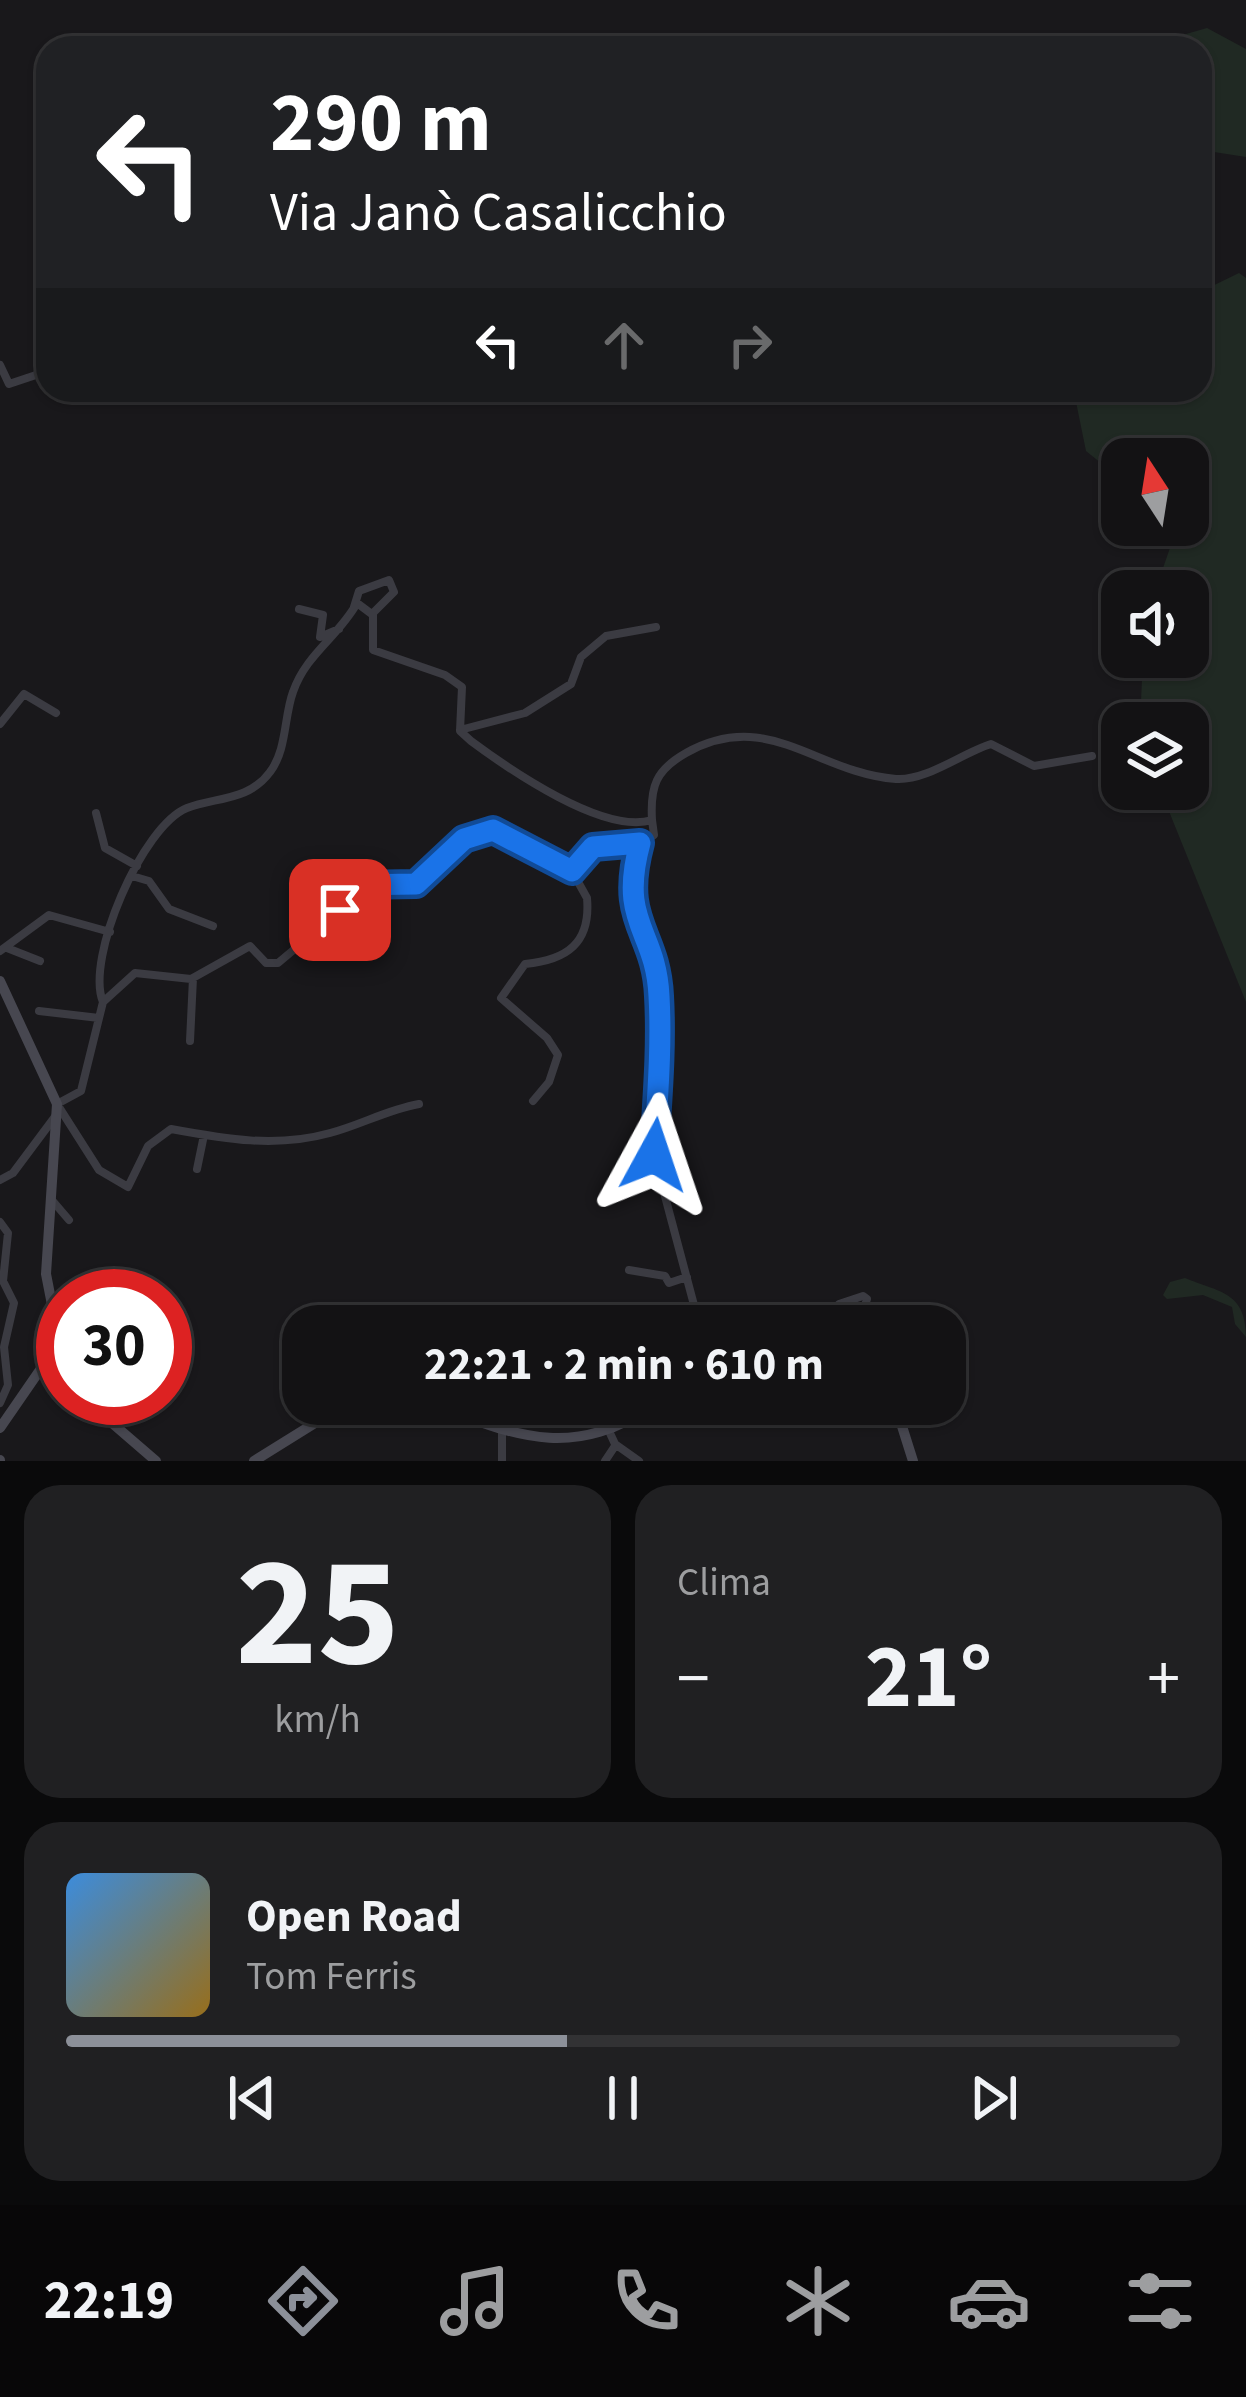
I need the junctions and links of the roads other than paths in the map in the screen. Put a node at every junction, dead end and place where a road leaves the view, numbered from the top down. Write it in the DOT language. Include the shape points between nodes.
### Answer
graph roads {
  1 [pos="0,365"];
  2 [pos="36,375"];
  3 [pos="354,607"];
  4 [pos="299,609"];
  5 [pos="372,614"];
  6 [pos="656,627"];
  7 [pos="340,629"];
  8 [pos="56,713"];
  9 [pos="0,724"];
  10 [pos="460,730"];
  11 [pos="1092,756"];
  12 [pos="96,813"];
  13 [pos="652,820"];
  14 [pos="640,843"];
  15 [pos="134,871"];
  16 [pos="572,871"];
  17 [pos="213,926"];
  18 [pos="110,932"];
  19 [pos="3,949"];
  20 [pos="40,961"];
  21 [pos="193,978"];
  22 [pos="0,981"];
  23 [pos="104,1002"];
  24 [pos="39,1011"];
  25 [pos="99,1018"];
  26 [pos="190,1041"];
  27 [pos="533,1101"];
  28 [pos="419,1104"];
  29 [pos="57,1108"];
  30 [pos="204,1135"];
  31 [pos="197,1169"];
  32 [pos="0,1180"];
  33 [pos="51,1199"];
  34 [pos="69,1220"];
  35 [pos="0,1222"];
  36 [pos="46,1269"];
  37 [pos="629,1270"];
  38 [pos="687,1277"];
  39 [pos="692,1305"];
  40 [pos="838,1305"];
  41 [pos="865,1305"];
  42 [pos="36,1383"];
  43 [pos="36,1395"];
  44 [pos="21,1398"];
  45 [pos="0,1403"];
  46 [pos="114,1425"];
  47 [pos="312,1425"];
  48 [pos="482,1425"];
  49 [pos="619,1425"];
  50 [pos="902,1425"];
  51 [pos="0,1428"];
  52 [pos="608,1431"];
  53 [pos="502,1433"];
  54 [pos="615,1444"];
  55 [pos="156,1461"];
  56 [pos="254,1461"];
  57 [pos="502,1461"];
  58 [pos="605,1461"];
  59 [pos="639,1461"];
  60 [pos="914,1461"];
  1 -- 2 [label="street" via="9,384"];
  3 -- 5 [label="street"];
  3 -- 5 [label="street" via="359,591 389,580 394,592"];
  3 -- 7 [label="street"];
  4 -- 7 [label="street" via="323,614 320,637"];
  5 -- 10 [label="street" via="374,650 462,687"];
  6 -- 10 [label="street" via="606,636 581,657 571,684 525,713"];
  7 -- 15 [label="street" via="314,652 292,693 270,772 233,800 184,809 146,846"];
  8 -- 9 [label="street" via="24,694"];
  10 -- 13 [label="street" via="562,799 635,825"];
  11 -- 13 [label="street" via="1034,766 992,744 903,779 821,761 774,737 713,738 653,780"];
  12 -- 15 [label="street" via="105,848"];
  13 -- 14 [label="street" via="654,835"];
  14 -- 16 [label="street" via="593,847"];
  14 -- 38 [label="street" via="630,897 659,994 654,1155"];
  15 -- 17 [label="street" via="169,909"];
  15 -- 18 [label="street"];
  16 -- 21 [label="street" via="509,835 472,835 416,884 353,885 340,910 278,963 266,963 250,946"];
  16 -- 27 [label="street" via="587,898 578,944 561,958 525,964 501,998 558,1055"];
  18 -- 19 [label="street" via="50,915"];
  18 -- 23 [label="street" via="97,986"];
  19 -- 20 [label="street"];
  21 -- 23 [label="street" via="136,972"];
  21 -- 26 [label="street"];
  22 -- 29 [label="main road"];
  23 -- 25 [label="street"];
  24 -- 25 [label="street"];
  25 -- 29 [label="street" via="81,1091"];
  28 -- 30 [label="street" via="290,1142"];
  29 -- 30 [label="street" via="99,1170 120,1186 135,1181 148,1146 172,1129"];
  29 -- 32 [label="street" via="14,1173"];
  29 -- 33 [label="main road"];
  30 -- 31 [label="street"];
  33 -- 34 [label="street"];
  33 -- 36 [label="main road"];
  35 -- 45 [label="street" via="8,1233 3,1281 14,1303"];
  37 -- 38 [label="street" via="669,1283"];
  38 -- 39 [label="street"];
  40 -- 41 [label="street" via="855,1296"];
  42 -- 44 [label="main road"];
  43 -- 44 [label="main road"];
  44 -- 51 [label="main road"];
  46 -- 55 [label="main road"];
  47 -- 56 [label="main road"];
  48 -- 53 [label="main road"];
  49 -- 52 [label="main road"];
  50 -- 60 [label="main road"];
  52 -- 53 [label="main road" via="535,1442"];
  52 -- 54 [label="street"];
  53 -- 57 [label="street"];
  54 -- 58 [label="street"];
  54 -- 59 [label="street"];
}
